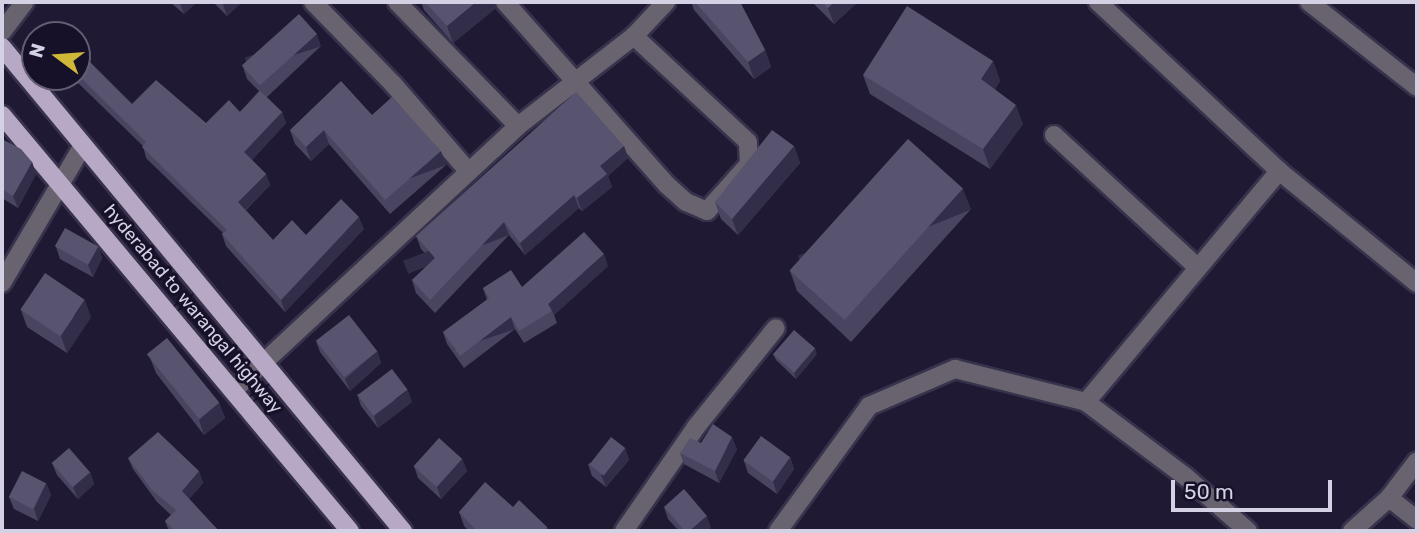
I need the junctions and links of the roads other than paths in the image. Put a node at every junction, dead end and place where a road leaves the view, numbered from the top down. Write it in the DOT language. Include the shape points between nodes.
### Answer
graph roads {
  1 [pos="25,2"];
  2 [pos="313,2"];
  3 [pos="397,2"];
  4 [pos="505,2"];
  5 [pos="666,2"];
  6 [pos="1098,2"];
  7 [pos="1309,2"];
  8 [pos="2,32"];
  9 [pos="634,36"];
  10 [pos="2,47"];
  11 [pos="575,83"];
  12 [pos="1417,86"];
  13 [pos="2,115"];
  14 [pos="518,126"];
  15 [pos="1054,135"];
  16 [pos="82,147"];
  17 [pos="1279,171"];
  18 [pos="469,172"];
  19 [pos="61,183"];
  20 [pos="1198,268"];
  21 [pos="2,283"];
  22 [pos="1417,283"];
  23 [pos="776,328"];
  24 [pos="262,362"];
  25 [pos="234,390"];
  26 [pos="1086,402"];
  27 [pos="1417,461"];
  28 [pos="1389,498"];
  29 [pos="1417,520"];
  30 [pos="350,531"];
  31 [pos="403,531"];
  32 [pos="624,531"];
  33 [pos="778,531"];
  34 [pos="1248,531"];
  35 [pos="1352,531"];
  1 -- 8 [label="street"];
  2 -- 18 [label="street" via="393,84"];
  3 -- 14 [label="street"];
  4 -- 11 [label="street"];
  5 -- 9 [label="street"];
  6 -- 17 [label="street"];
  7 -- 12 [label="street"];
  9 -- 11 [label="street"];
  9 -- 11 [label="street" via="748,142 749,164 707,211 686,202 667,185"];
  10 -- 16 [label="main road"];
  11 -- 14 [label="street"];
  13 -- 19 [label="main road, hyderabad to warangal highway"];
  14 -- 18 [label="street"];
  15 -- 20 [label="street"];
  16 -- 19 [label="street"];
  16 -- 24 [label="main road"];
  17 -- 20 [label="street"];
  17 -- 22 [label="street"];
  18 -- 24 [label="street"];
  19 -- 21 [label="street"];
  19 -- 25 [label="main road, hyderabad to warangal highway"];
  20 -- 26 [label="street"];
  23 -- 32 [label="street" via="696,427"];
  24 -- 25 [label="street"];
  24 -- 31 [label="main road"];
  25 -- 30 [label="main road, hyderabad to warangal highway"];
  26 -- 33 [label="street" via="956,369 899,392 869,406"];
  26 -- 34 [label="street" via="1186,477"];
  27 -- 28 [label="street"];
  28 -- 29 [label="street"];
  28 -- 35 [label="street"];
}
